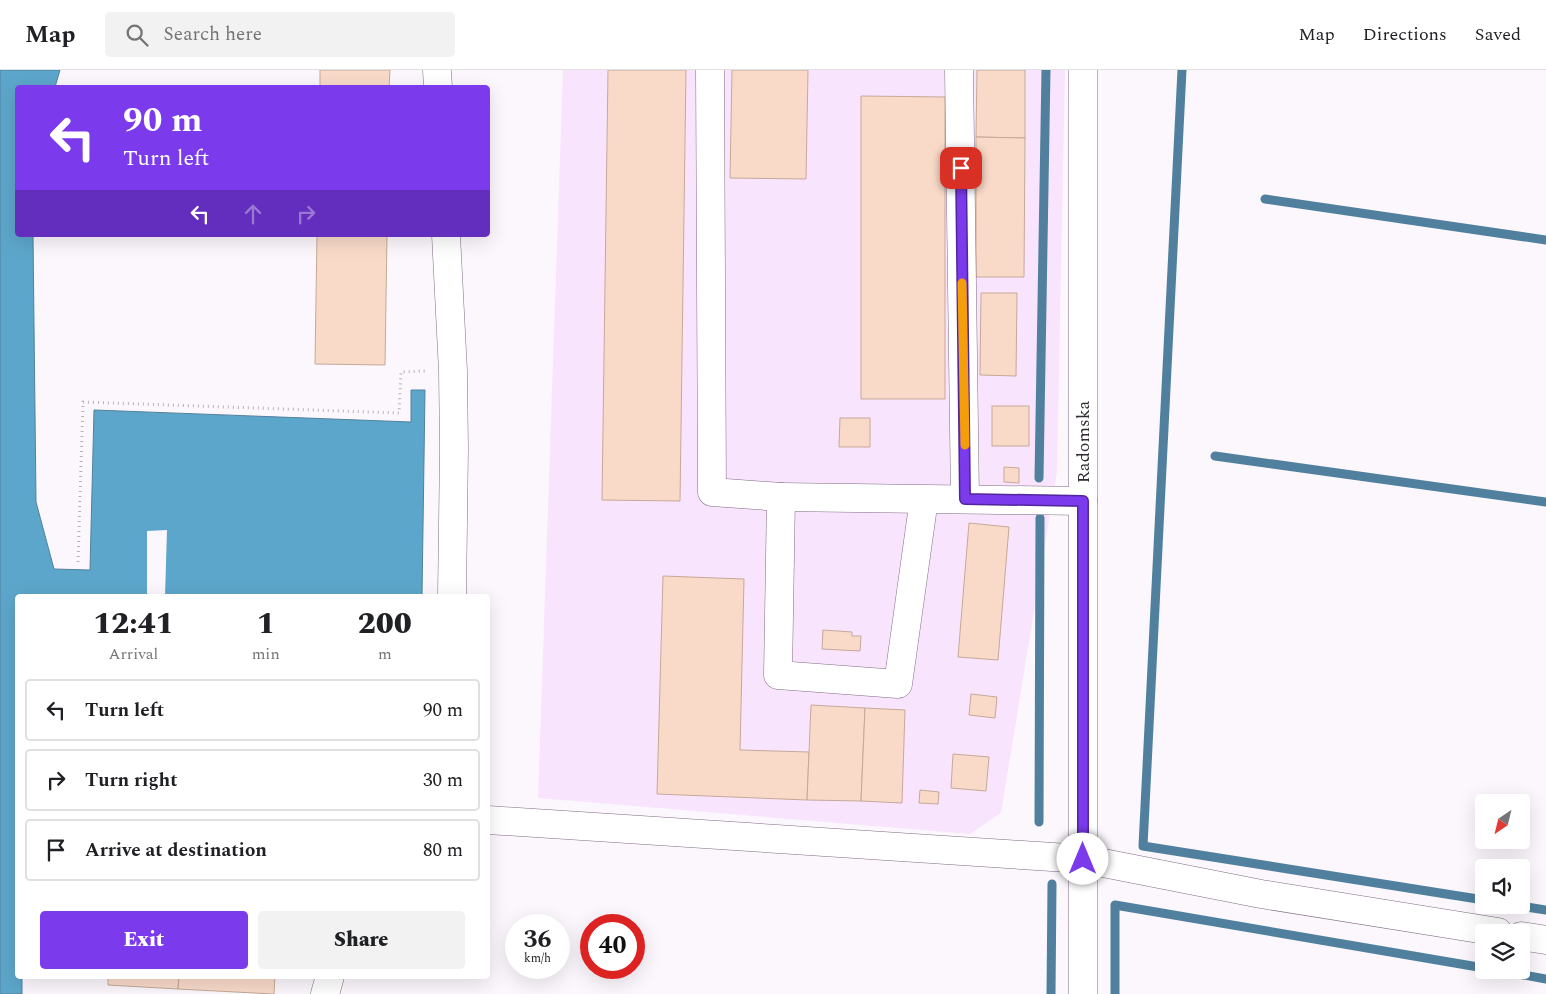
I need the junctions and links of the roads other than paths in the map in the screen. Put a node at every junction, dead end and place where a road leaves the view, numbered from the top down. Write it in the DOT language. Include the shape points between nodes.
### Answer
graph roads {
  1 [pos="437,70"];
  2 [pos="710,70"];
  3 [pos="960,70"];
  4 [pos="1083,70"];
  5 [pos="438,85"];
  6 [pos="446,237"];
  7 [pos="781,497"];
  8 [pos="924,499"];
  9 [pos="965,499"];
  10 [pos="1083,501"];
  11 [pos="452,594"];
  12 [pos="490,820"];
  13 [pos="1083,859"];
  14 [pos="1475,928"];
  15 [pos="1530,937"];
  16 [pos="1546,940"];
  17 [pos="329,979"];
  18 [pos="325,994"];
  19 [pos="1083,994"];
  1 -- 5 [label="street"];
  2 -- 7 [label="street" via="712,492"];
  3 -- 9 [label="street"];
  4 -- 10 [label="street, Radomska"];
  6 -- 11 [label="street" via="453,371"];
  7 -- 8 [label="street"];
  7 -- 8 [label="street" via="778,675 898,684"];
  8 -- 9 [label="street"];
  9 -- 10 [label="street"];
  10 -- 13 [label="street, Radomska"];
  12 -- 13 [label="street"];
  13 -- 14 [label="street" via="1261,894"];
  13 -- 19 [label="street, Radomska"];
  15 -- 16 [label="street"];
  17 -- 18 [label="street"];
}
